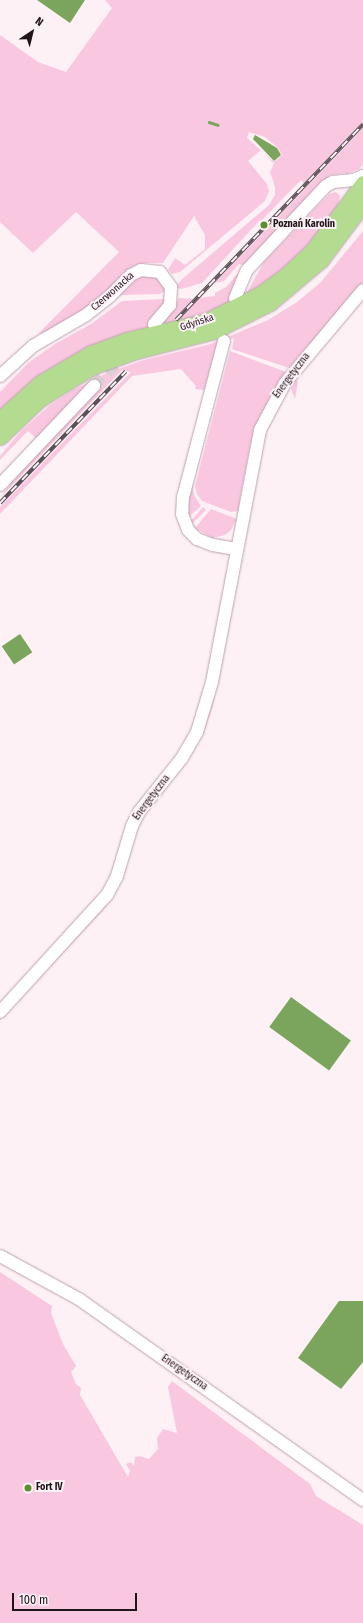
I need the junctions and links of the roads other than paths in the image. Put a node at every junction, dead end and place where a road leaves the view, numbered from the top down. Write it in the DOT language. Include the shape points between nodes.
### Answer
graph roads {
  1 [pos="363,176"];
  2 [pos="337,182"];
  3 [pos="363,183"];
  4 [pos="363,204"];
  5 [pos="348,205"];
  6 [pos="363,216"];
  7 [pos="343,232"];
  8 [pos="363,290"];
  9 [pos="235,298"];
  10 [pos="154,324"];
  11 [pos="224,341"];
  12 [pos="0,376"];
  13 [pos="94,386"];
  14 [pos="0,418"];
  15 [pos="0,437"];
  16 [pos="0,485"];
  17 [pos="236,549"];
  18 [pos="0,1012"];
  19 [pos="0,1256"];
  20 [pos="363,1500"];
  1 -- 2 [label="street"];
  2 -- 5 [label="street" via="347,193"];
  2 -- 9 [label="street" via="326,186 257,258 243,278"];
  3 -- 5 [label="main road, Gdyńska"];
  4 -- 7 [label="main road, Gdyńska"];
  5 -- 14 [label="main road, Gdyńska" via="327,234 302,261 254,298 199,323 126,340 91,353 46,379"];
  6 -- 7 [label="street"];
  7 -- 15 [label="main road, Gdyńska" via="304,277 266,305 210,333 126,354 92,367 40,398"];
  8 -- 17 [label="street, Energetyczna" via="292,373 271,405 255,444"];
  10 -- 12 [label="street, Czerwonacka" via="170,305 171,287 160,272 141,270 131,275 86,315 32,346"];
  11 -- 17 [label="street" via="183,497 182,514 188,530 197,539"];
  13 -- 16 [label="street"];
  17 -- 18 [label="street, Energetyczna" via="211,688 197,732 182,758 143,806 132,826 117,876 107,895"];
  19 -- 20 [label="street, Energetyczna" via="79,1299"];
}
